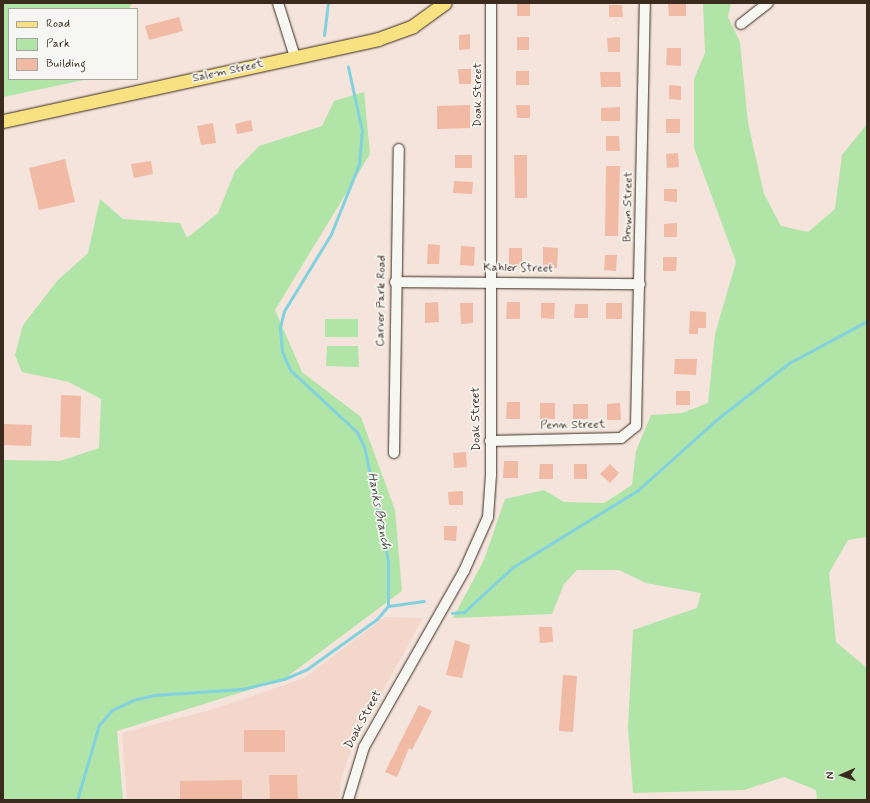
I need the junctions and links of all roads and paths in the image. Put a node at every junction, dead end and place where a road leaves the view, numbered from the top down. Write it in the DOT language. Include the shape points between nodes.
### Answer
graph roads {
  1 [pos="278,3"];
  2 [pos="445,3"];
  3 [pos="491,3"];
  4 [pos="645,3"];
  5 [pos="768,3"];
  6 [pos="741,24"];
  7 [pos="295,57"];
  8 [pos="3,121"];
  9 [pos="399,149"];
  10 [pos="395,282"];
  11 [pos="490,282"];
  12 [pos="640,284"];
  13 [pos="638,411"];
  14 [pos="490,441"];
  15 [pos="394,453"];
  16 [pos="348,800"];
  1 -- 7 [label="street"];
  2 -- 7 [label="main road, Salem Street" via="395,33"];
  3 -- 11 [label="street, Doak Street"];
  4 -- 12 [label="street, Brown Street"];
  5 -- 6 [label="street"];
  7 -- 8 [label="main road, Salem Street"];
  9 -- 10 [label="street, Carver Park Road"];
  10 -- 11 [label="street, Kahler Street"];
  10 -- 15 [label="street, Carver Park Road"];
  11 -- 12 [label="street, Kahler Street"];
  11 -- 14 [label="street, Doak Street"];
  12 -- 13 [label="street, Brown Street"];
  13 -- 14 [label="street, Penn Street" via="636,426 621,438"];
  14 -- 16 [label="street, Doak Street" via="490,504 483,532 364,747"];
}
